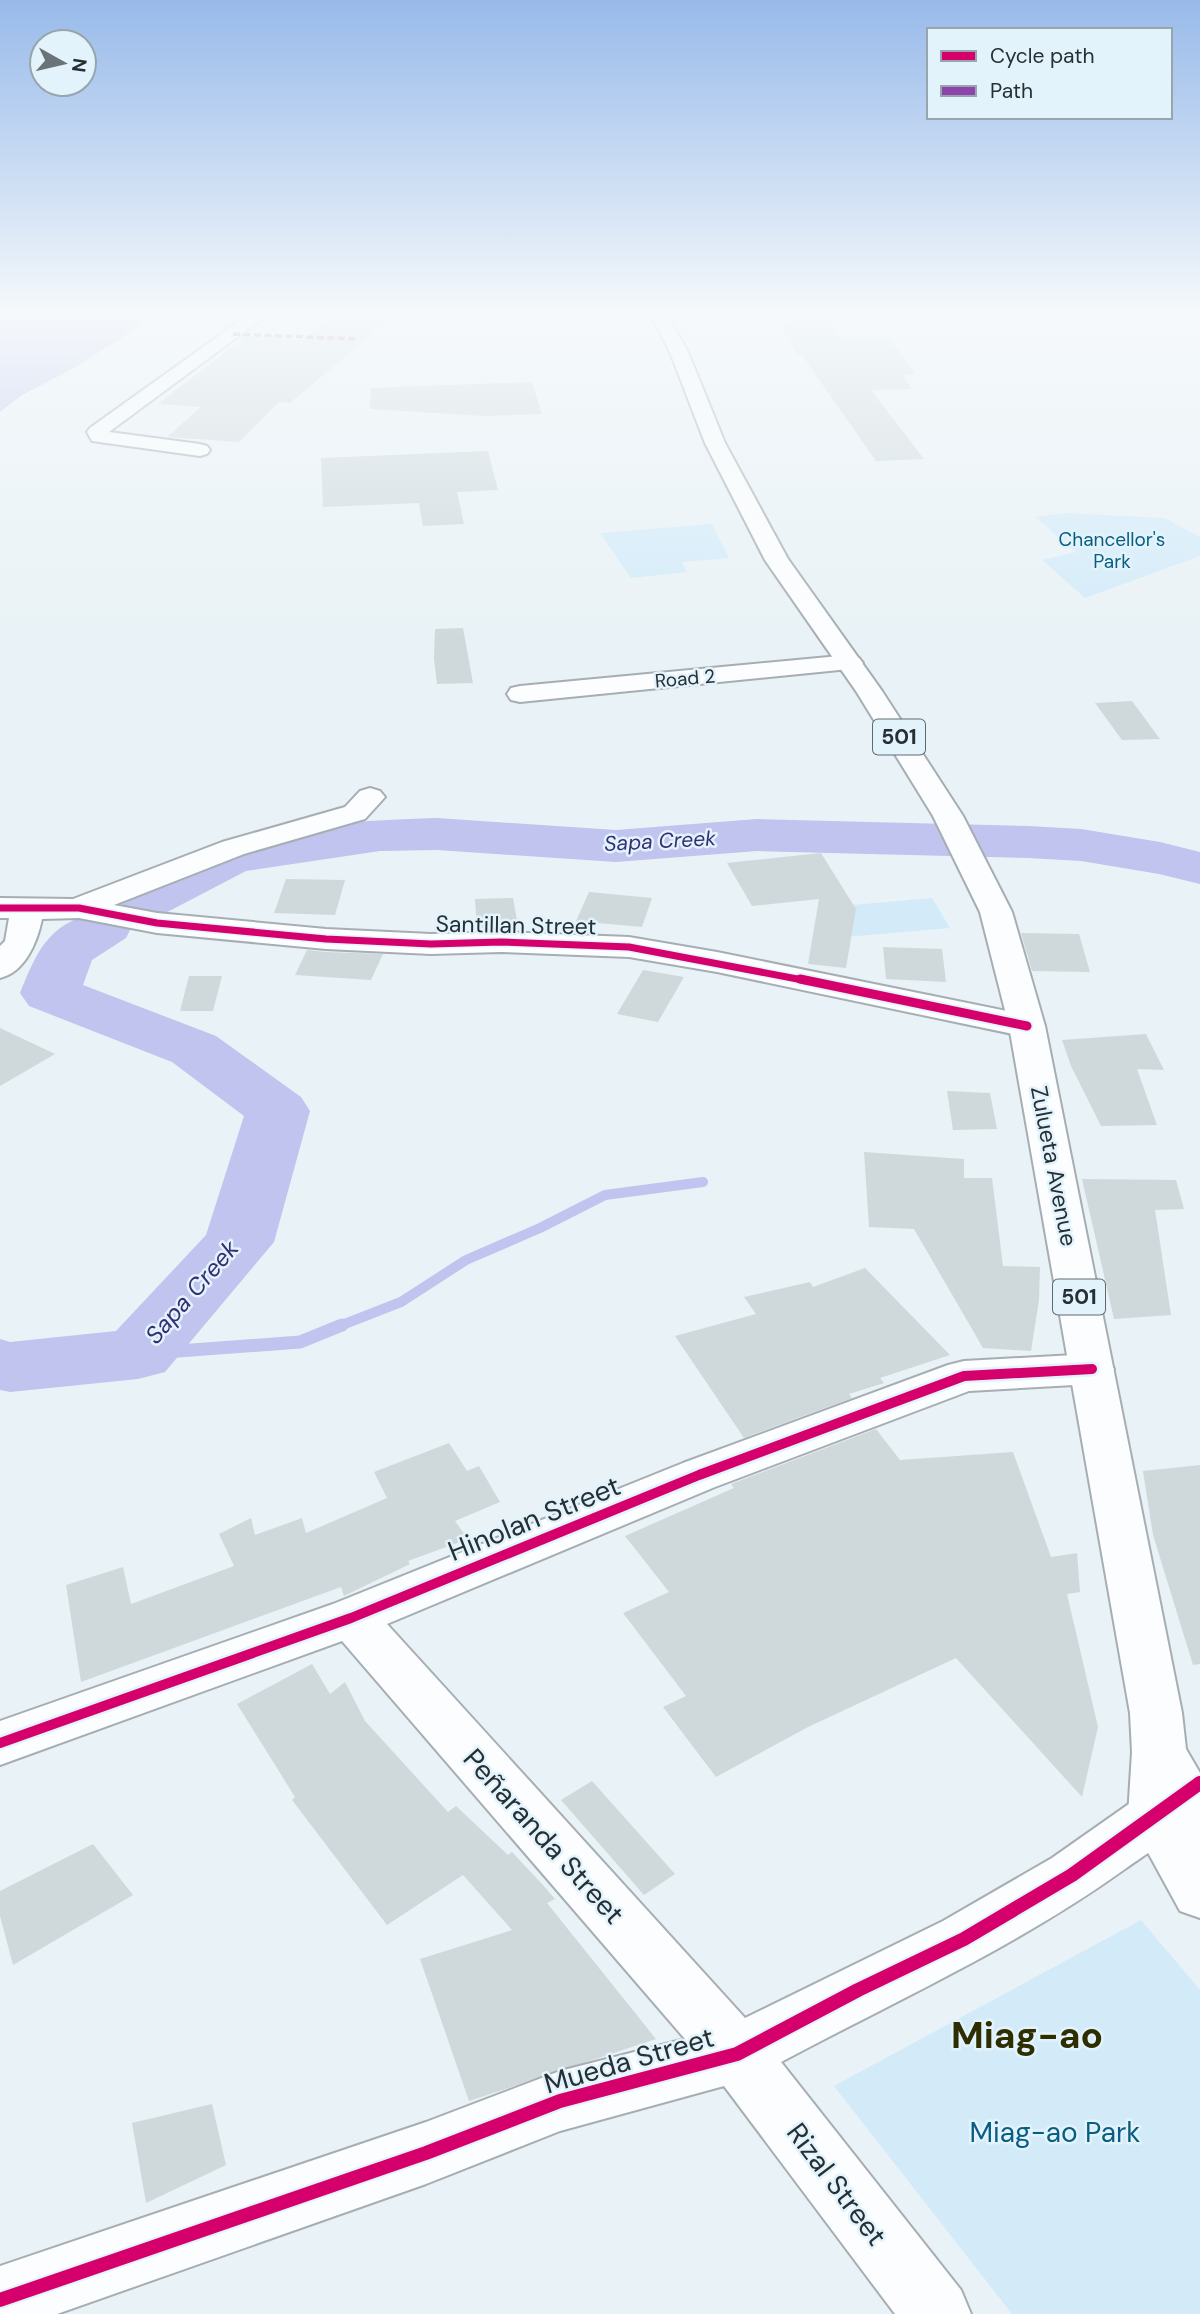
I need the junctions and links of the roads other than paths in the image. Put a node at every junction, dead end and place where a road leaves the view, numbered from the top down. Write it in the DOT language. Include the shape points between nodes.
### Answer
graph roads {
  1 [pos="109,423"];
  2 [pos="707,423"];
  3 [pos="200,450"];
  4 [pos="848,662"];
  5 [pos="520,694"];
  6 [pos="370,797"];
  7 [pos="79,908"];
  8 [pos="13,909"];
  9 [pos="0,968"];
  10 [pos="1027,1026"];
  11 [pos="1092,1369"];
  12 [pos="351,1618"];
  13 [pos="0,1743"];
  14 [pos="1178,1820"];
  15 [pos="1200,1893"];
  16 [pos="737,2054"];
  17 [pos="0,2300"];
  18 [pos="937,2314"];
  1 -- 3 [label="street" via="97,432 99,437"];
  2 -- 4 [label="street, 501" via="777,560"];
  4 -- 5 [label="street, Road 2"];
  4 -- 10 [label="street, Zulueta Avenue / 501" via="957,834 996,912"];
  6 -- 7 [label="street" via="355,813 233,848"];
  7 -- 8 [label="street, Santillan Street"];
  7 -- 10 [label="street, Santillan Street" via="157,923 326,939 629,947"];
  8 -- 9 [label="street" via="21,942"];
  10 -- 11 [label="street, Zulueta Avenue / 501"];
  11 -- 12 [label="street, Hinolan Street" via="964,1376 699,1475"];
  11 -- 14 [label="street, Zulueta Avenue / 501" via="1156,1713 1159,1752"];
  12 -- 13 [label="street, Hinolan Street"];
  12 -- 16 [label="street, Peñaranda Street"];
  14 -- 15 [label="street"];
  14 -- 16 [label="street, Mueda Street" via="964,1939"];
  16 -- 17 [label="street, Mueda Street" via="560,2101 426,2153"];
  16 -- 18 [label="street, Rizal Street"];
}
